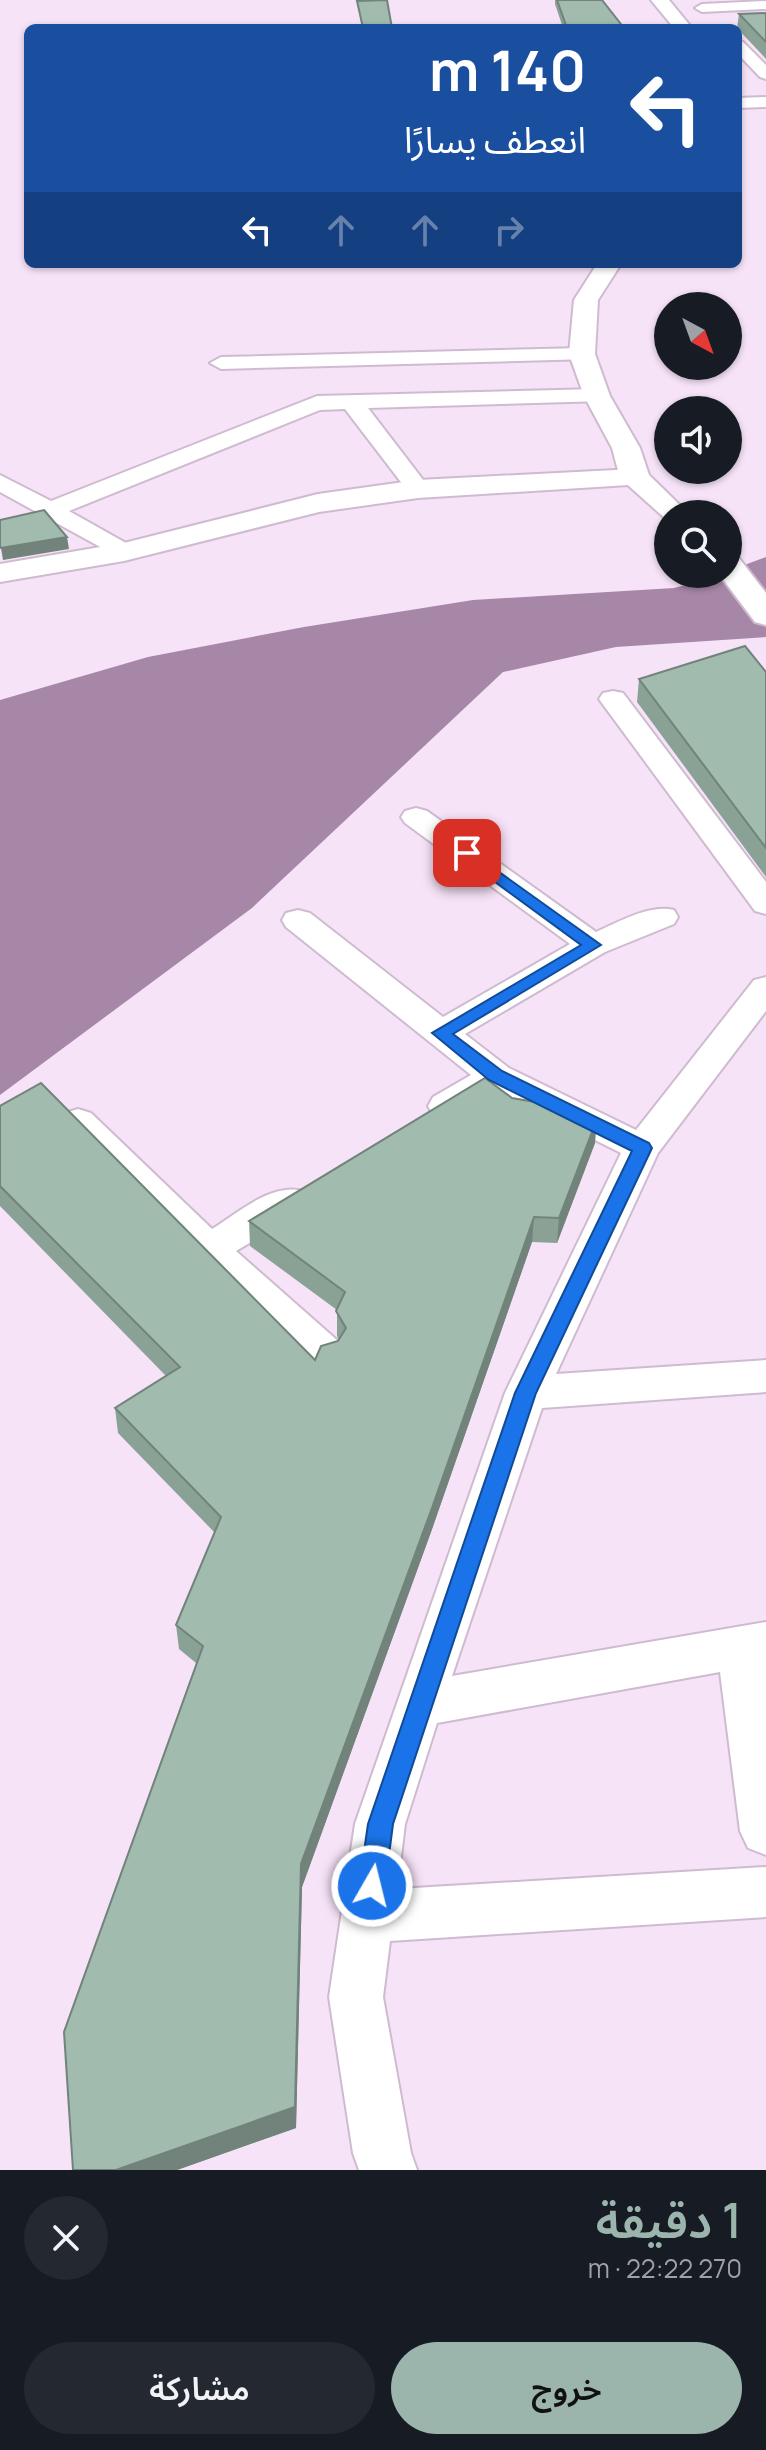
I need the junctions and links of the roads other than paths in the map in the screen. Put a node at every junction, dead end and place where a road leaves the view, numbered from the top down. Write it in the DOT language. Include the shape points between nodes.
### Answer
graph roads {
  1 [pos="642,0"];
  2 [pos="660,0"];
  3 [pos="698,4"];
  4 [pos="766,5"];
  5 [pos="661,24"];
  6 [pos="680,24"];
  7 [pos="717,24"];
  8 [pos="742,49"];
  9 [pos="766,74"];
  10 [pos="766,102"];
  11 [pos="742,103"];
  12 [pos="584,268"];
  13 [pos="605,268"];
  14 [pos="574,300"];
  15 [pos="570,355"];
  16 [pos="272,362"];
  17 [pos="221,363"];
  18 [pos="585,396"];
  19 [pos="351,402"];
  20 [pos="317,403"];
  21 [pos="632,472"];
  22 [pos="0,482"];
  23 [pos="418,489"];
  24 [pos="660,500"];
  25 [pos="52,509"];
  26 [pos="124,552"];
  27 [pos="0,573"];
  28 [pos="742,583"];
  29 [pos="766,615"];
  30 [pos="613,699"];
  31 [pos="416,817"];
  32 [pos="766,904"];
  33 [pos="662,917"];
  34 [pos="298,920"];
  35 [pos="593,945"];
  36 [pos="766,988"];
  37 [pos="441,1033"];
  38 [pos="496,1076"];
  39 [pos="67,1110"];
  40 [pos="414,1125"];
  41 [pos="642,1148"];
  42 [pos="318,1183"];
  43 [pos="209,1249"];
  44 [pos="323,1352"];
  45 [pos="766,1376"];
  46 [pos="526,1393"];
  47 [pos="753,1645"];
  48 [pos="419,1704"];
  49 [pos="766,1831"];
  50 [pos="766,1892"];
  51 [pos="368,1917"];
  52 [pos="388,2170"];
  1 -- 5 [label="main road"];
  2 -- 6 [label="main road"];
  3 -- 4 [label="street"];
  3 -- 7 [label="street"];
  8 -- 9 [label="street"];
  10 -- 11 [label="street"];
  12 -- 14 [label="main road"];
  13 -- 14 [label="main road"];
  14 -- 15 [label="main road"];
  15 -- 16 [label="street"];
  15 -- 18 [label="main road"];
  16 -- 17 [label="street"];
  16 -- 20 [label="street"];
  18 -- 19 [label="street"];
  18 -- 21 [label="main road" via="602,450"];
  19 -- 20 [label="street"];
  19 -- 23 [label="street"];
  20 -- 25 [label="street"];
  21 -- 23 [label="main road"];
  21 -- 24 [label="main road"];
  22 -- 25 [label="street"];
  23 -- 26 [label="main road" via="318,503"];
  25 -- 26 [label="street"];
  26 -- 27 [label="main road"];
  28 -- 29 [label="main road"];
  30 -- 32 [label="street"];
  31 -- 35 [label="street"];
  33 -- 35 [label="street"];
  34 -- 37 [label="street"];
  35 -- 37 [label="street"];
  36 -- 41 [label="street"];
  37 -- 38 [label="street"];
  38 -- 40 [label="street"];
  38 -- 41 [label="street"];
  39 -- 43 [label="street"];
  41 -- 46 [label="street"];
  42 -- 43 [label="street"];
  43 -- 44 [label="street"];
  45 -- 46 [label="street"];
  46 -- 48 [label="street"];
  47 -- 48 [label="street"];
  47 -- 49 [label="street"];
  48 -- 51 [label="street" via="380,1824"];
  50 -- 51 [label="street"];
  51 -- 52 [label="street" via="356,1997"];
}
